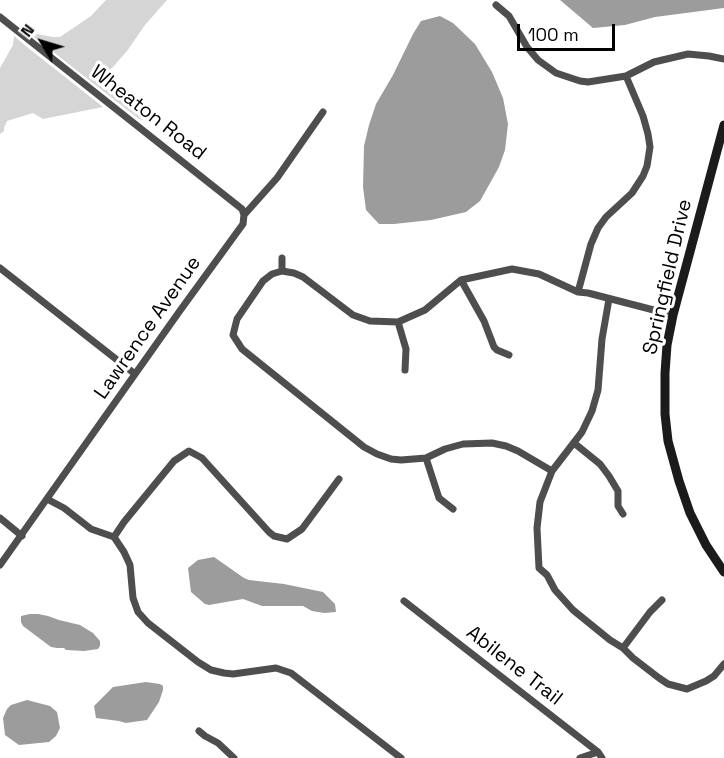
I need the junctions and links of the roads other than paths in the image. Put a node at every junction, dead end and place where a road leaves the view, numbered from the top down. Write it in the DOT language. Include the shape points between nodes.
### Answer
graph roads {
  1 [pos="496,5"];
  2 [pos="0,17"];
  3 [pos="724,59"];
  4 [pos="626,76"];
  5 [pos="323,112"];
  6 [pos="724,125"];
  7 [pos="244,215"];
  8 [pos="282,258"];
  9 [pos="0,268"];
  10 [pos="282,271"];
  11 [pos="461,280"];
  12 [pos="578,292"];
  13 [pos="609,299"];
  14 [pos="673,315"];
  15 [pos="398,322"];
  16 [pos="509,355"];
  17 [pos="405,370"];
  18 [pos="135,374"];
  19 [pos="574,443"];
  20 [pos="426,458"];
  21 [pos="552,471"];
  22 [pos="339,479"];
  23 [pos="47,499"];
  24 [pos="453,509"];
  25 [pos="623,514"];
  26 [pos="0,518"];
  27 [pos="22,536"];
  28 [pos="114,537"];
  29 [pos="0,565"];
  30 [pos="724,572"];
  31 [pos="662,600"];
  32 [pos="404,601"];
  33 [pos="622,648"];
  34 [pos="724,664"];
  35 [pos="199,731"];
  36 [pos="600,755"];
  37 [pos="234,758"];
  38 [pos="400,758"];
  39 [pos="580,758"];
  1 -- 4 [label="street" via="510,16 532,53 556,73 588,82"];
  2 -- 7 [label="street, Wheaton Road" via="242,209"];
  3 -- 4 [label="street" via="687,54 654,62"];
  4 -- 12 [label="street" via="648,134 647,166 632,193 598,228"];
  5 -- 7 [label="street, Lawrence Avenue" via="277,178"];
  6 -- 14 [label="street, Springfield Drive"];
  7 -- 18 [label="street, Lawrence Avenue" via="243,224"];
  8 -- 10 [label="street"];
  9 -- 18 [label="street"];
  10 -- 15 [label="street" via="303,277 362,319"];
  10 -- 20 [label="street" via="263,281 237,319 233,335 246,353 364,447 391,459"];
  11 -- 12 [label="street" via="522,270"];
  11 -- 15 [label="street" via="425,310"];
  11 -- 16 [label="street" via="494,347"];
  12 -- 13 [label="street"];
  13 -- 14 [label="street"];
  13 -- 19 [label="street" via="598,390 588,421"];
  14 -- 30 [label="street, Springfield Drive" via="665,373 668,441 690,513"];
  15 -- 17 [label="street" via="406,349"];
  18 -- 23 [label="street, Lawrence Avenue"];
  19 -- 21 [label="street"];
  19 -- 25 [label="street" via="609,476 618,491 618,506"];
  20 -- 21 [label="street" via="463,444 492,443 518,451"];
  20 -- 24 [label="street" via="439,498"];
  21 -- 33 [label="street" via="538,516 539,568 573,610"];
  22 -- 28 [label="street" via="302,529 287,539 269,532 202,458 189,451 174,460"];
  23 -- 27 [label="street, Lawrence Avenue"];
  23 -- 28 [label="street" via="91,529"];
  26 -- 27 [label="street"];
  27 -- 29 [label="street, Lawrence Avenue"];
  28 -- 38 [label="street" via="130,565 138,612 198,662 211,670 232,674 276,668 291,673"];
  31 -- 33 [label="street"];
  32 -- 36 [label="street, Abilene Trail"];
  33 -- 34 [label="street" via="668,684 687,689 714,676"];
  35 -- 37 [label="street"];
  36 -- 39 [label="street"];
}
